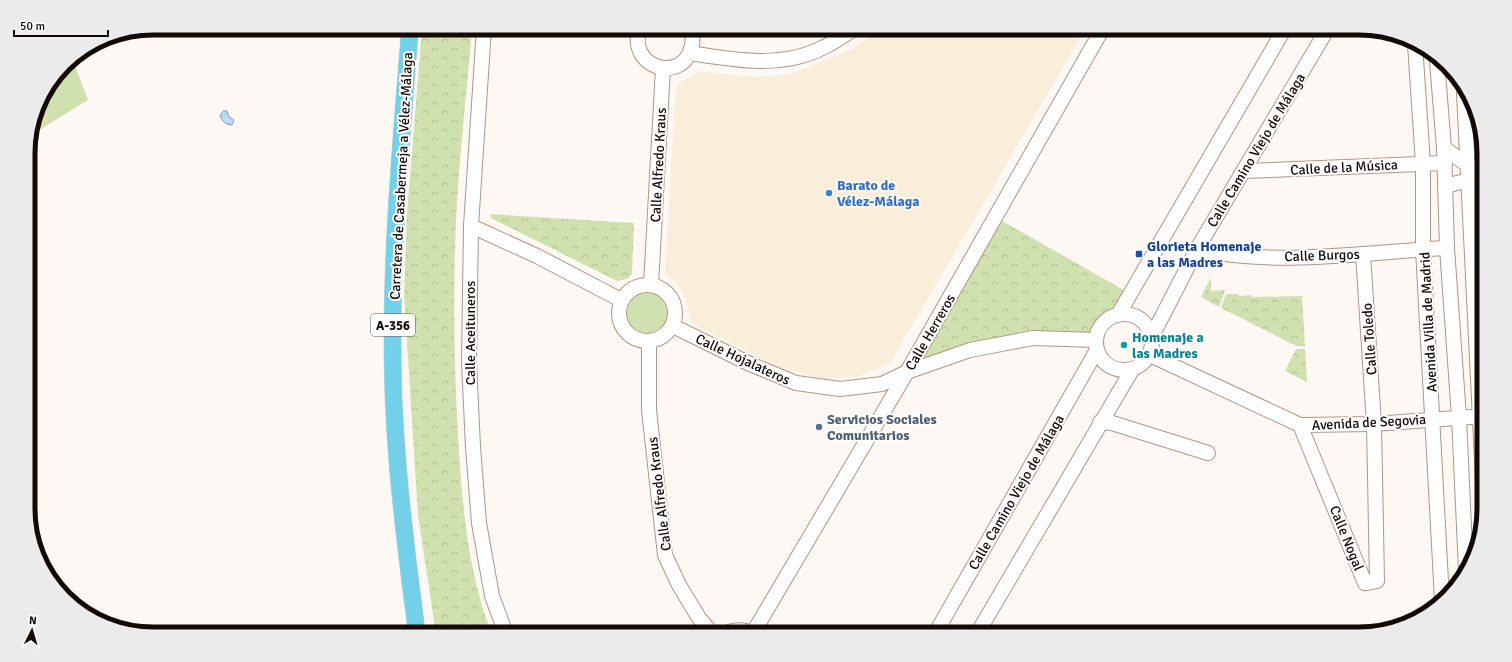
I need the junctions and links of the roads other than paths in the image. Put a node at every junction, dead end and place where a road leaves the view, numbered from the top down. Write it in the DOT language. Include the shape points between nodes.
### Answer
graph roads {
  1 [pos="409,35"];
  2 [pos="484,35"];
  3 [pos="637,35"];
  4 [pos="692,35"];
  5 [pos="844,35"];
  6 [pos="1099,35"];
  7 [pos="1281,35"];
  8 [pos="1324,35"];
  9 [pos="1415,50"];
  10 [pos="690,53"];
  11 [pos="1437,65"];
  12 [pos="663,68"];
  13 [pos="1465,102"];
  14 [pos="1444,148"];
  15 [pos="1445,163"];
  16 [pos="1423,164"];
  17 [pos="1244,172"];
  18 [pos="1474,176"];
  19 [pos="1445,186"];
  20 [pos="471,226"];
  21 [pos="1447,248"];
  22 [pos="1197,249"];
  23 [pos="1424,250"];
  24 [pos="1363,254"];
  25 [pos="1477,266"];
  26 [pos="651,285"];
  27 [pos="621,300"];
  28 [pos="1118,315"];
  29 [pos="673,326"];
  30 [pos="1152,336"];
  31 [pos="649,342"];
  32 [pos="1096,345"];
  33 [pos="1150,355"];
  34 [pos="1132,370"];
  35 [pos="907,372"];
  36 [pos="1477,416"];
  37 [pos="1459,417"];
  38 [pos="1434,419"];
  39 [pos="1100,422"];
  40 [pos="1374,424"];
  41 [pos="1300,425"];
  42 [pos="1208,453"];
  43 [pos="1465,559"];
  44 [pos="1442,593"];
  45 [pos="416,627"];
  46 [pos="504,627"];
  47 [pos="707,627"];
  48 [pos="758,627"];
  49 [pos="939,627"];
  50 [pos="981,627"];
  1 -- 45 [label="main road, Carretera de Casabermeja a Vélez-Málaga / A-356" via="393,253 393,379 400,511"];
  2 -- 20 [label="street, Calle Aceituneros"];
  3 -- 12 [label="street" via="638,48 643,58 652,65"];
  4 -- 10 [label="street" via="693,42"];
  5 -- 10 [label="street" via="823,48 787,60 741,62"];
  6 -- 35 [label="street, Calle Herreros"];
  7 -- 28 [label="street"];
  8 -- 17 [label="street, Calle Camino Viejo de Málaga" via="1252,154"];
  9 -- 16 [label="street, Avenida Villa de Madrid"];
  10 -- 12 [label="street" via="683,62 674,67"];
  11 -- 14 [label="street"];
  12 -- 26 [label="street, Calle Alfredo Kraus"];
  13 -- 18 [label="street"];
  14 -- 15 [label="street"];
  14 -- 18 [label="street"];
  15 -- 16 [label="street, Calle de la Música"];
  15 -- 19 [label="street"];
  16 -- 17 [label="street, Calle de la Música"];
  16 -- 23 [label="street, Avenida Villa de Madrid"];
  17 -- 22 [label="street, Calle Camino Viejo de Málaga"];
  18 -- 19 [label="street"];
  18 -- 25 [label="street"];
  19 -- 21 [label="street"];
  20 -- 27 [label="street" via="537,256"];
  20 -- 46 [label="street, Calle Aceituneros" via="469,362 473,447 480,523 490,588"];
  21 -- 23 [label="street, Calle Burgos"];
  21 -- 37 [label="street"];
  22 -- 24 [label="street, Calle Burgos" via="1230,255 1301,257"];
  22 -- 30 [label="street, Calle Camino Viejo de Málaga"];
  23 -- 24 [label="street, Calle Burgos"];
  23 -- 38 [label="street, Avenida Villa de Madrid"];
  24 -- 40 [label="street, Calle Toledo"];
  26 -- 27 [label="street" via="639,286 629,291"];
  26 -- 29 [label="street" via="661,288 670,295 675,304"];
  27 -- 31 [label="street" via="618,312 620,324 627,334 637,340"];
  28 -- 30 [label="street" via="1129,314 1139,318"];
  28 -- 32 [label="street" via="1107,320 1099,329"];
  29 -- 31 [label="street" via="667,334"];
  29 -- 35 [label="street, Calle Hojalateros" via="750,364 796,383 840,388 882,384"];
  30 -- 33 [label="street"];
  31 -- 47 [label="street, Calle Alfredo Kraus" via="649,410 665,555 679,585"];
  32 -- 34 [label="street" via="1102,360 1110,367 1121,371"];
  32 -- 35 [label="street, Calle Hojalateros" via="1033,338 970,350"];
  32 -- 49 [label="street, Calle Camino Viejo de Málaga"];
  33 -- 34 [label="street"];
  33 -- 41 [label="street, Avenida de Segovia"];
  34 -- 39 [label="street"];
  35 -- 48 [label="street, Calle Herreros"];
  36 -- 37 [label="street, Avenida de Segovia"];
  37 -- 38 [label="street, Avenida de Segovia"];
  37 -- 43 [label="street"];
  38 -- 40 [label="street, Avenida de Segovia"];
  38 -- 44 [label="street, Avenida Villa de Madrid"];
  39 -- 42 [label="street" via="1112,423"];
  39 -- 50 [label="street"];
  40 -- 41 [label="street, Avenida de Segovia"];
  40 -- 41 [label="street, Calle Nogal" via="1377,581 1365,583"];
}
